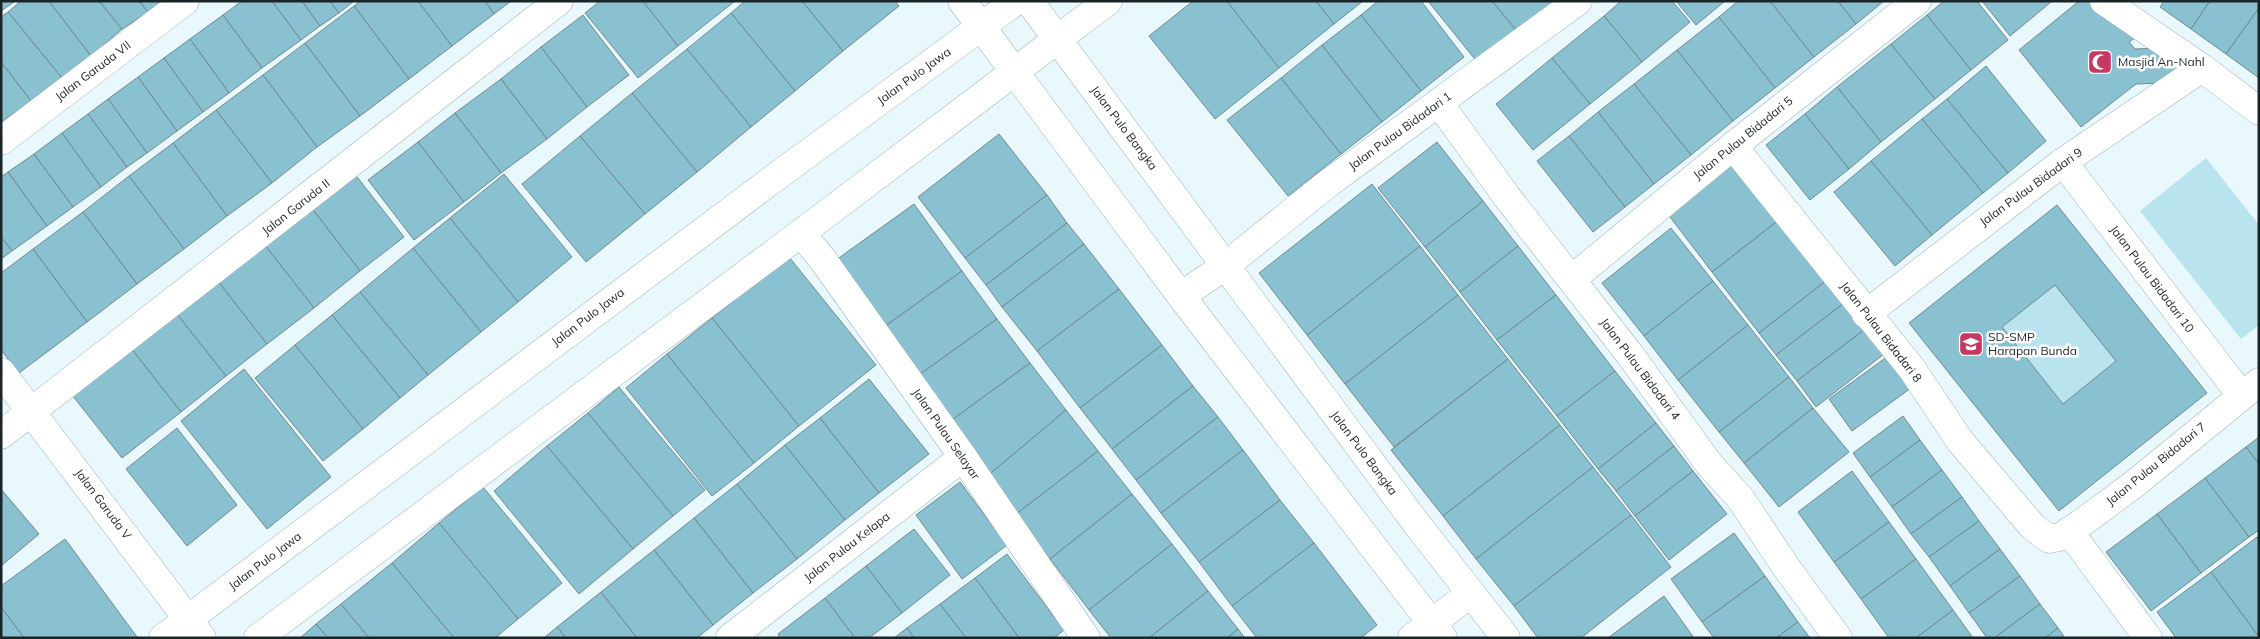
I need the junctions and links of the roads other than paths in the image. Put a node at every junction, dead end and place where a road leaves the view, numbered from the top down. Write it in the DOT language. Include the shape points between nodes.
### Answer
graph roads {
  1 [pos="185,1"];
  2 [pos="559,1"];
  3 [pos="962,1"];
  4 [pos="1016,1"];
  5 [pos="1029,1"];
  6 [pos="1108,1"];
  7 [pos="1578,1"];
  8 [pos="1917,1"];
  9 [pos="2104,1"];
  10 [pos="981,28"];
  11 [pos="1057,39"];
  12 [pos="2202,68"];
  13 [pos="1013,71"];
  14 [pos="1439,103"];
  15 [pos="2259,110"];
  16 [pos="1,141"];
  17 [pos="1733,146"];
  18 [pos="2063,162"];
  19 [pos="801,233"];
  20 [pos="1225,266"];
  21 [pos="1572,279"];
  22 [pos="1181,296"];
  23 [pos="1866,314"];
  24 [pos="1,372"];
  25 [pos="2250,389"];
  26 [pos="33,412"];
  27 [pos="1,435"];
  28 [pos="963,457"];
  29 [pos="2059,535"];
  30 [pos="1472,593"];
  31 [pos="195,628"];
  32 [pos="1429,633"];
  33 [pos="1084,637"];
  34 [pos="164,638"];
  35 [pos="258,638"];
  36 [pos="730,638"];
  37 [pos="1506,638"];
  38 [pos="1838,638"];
  39 [pos="2148,638"];
  1 -- 16 [label="street, Jalan Garuda VII"];
  2 -- 26 [label="street, Jalan Garuda II"];
  3 -- 10 [label="street"];
  4 -- 10 [label="street, Jalan Pulo Jawa"];
  5 -- 11 [label="street, Jalan Pulo Bangka"];
  6 -- 11 [label="street"];
  7 -- 14 [label="street, Jalan Pulau Bidadari 1"];
  8 -- 17 [label="street, Jalan Pulau Bidadari 5"];
  9 -- 12 [label="street"];
  10 -- 13 [label="street"];
  10 -- 31 [label="street, Jalan Pulo Jawa" via="765,185"];
  11 -- 13 [label="street"];
  11 -- 20 [label="street, Jalan Pulo Bangka"];
  12 -- 15 [label="street"];
  12 -- 18 [label="street, Jalan Pulau Bidadari 9"];
  13 -- 19 [label="street"];
  13 -- 22 [label="street"];
  14 -- 20 [label="street, Jalan Pulau Bidadari 1" via="1330,182"];
  14 -- 21 [label="street, Jalan Pulau Bidadari 4"];
  17 -- 21 [label="street, Jalan Pulau Bidadari 5"];
  17 -- 23 [label="street, Jalan Pulau Bidadari 8"];
  18 -- 23 [label="street, Jalan Pulau Bidadari 9"];
  18 -- 25 [label="street, Jalan Pulau Bidadari 10"];
  19 -- 28 [label="street, Jalan Pulau Selayar"];
  19 -- 35 [label="street"];
  20 -- 22 [label="street"];
  20 -- 30 [label="street, Jalan Pulo Bangka"];
  21 -- 38 [label="street, Jalan Pulau Bidadari 4" via="1709,464 1740,498"];
  22 -- 32 [label="street"];
  23 -- 29 [label="street, Jalan Pulau Bidadari 8" via="1912,369 1960,441 2033,527"];
  24 -- 26 [label="street, Jalan Garuda V"];
  25 -- 29 [label="street, Jalan Pulau Bidadari 7" via="2133,485"];
  26 -- 27 [label="street, Jalan Garuda II"];
  26 -- 31 [label="street, Jalan Garuda V"];
  28 -- 33 [label="street, Jalan Pulau Selayar"];
  28 -- 36 [label="street, Jalan Pulau Kelapa"];
  29 -- 39 [label="street, Jalan Pulau Bidadari 8"];
  30 -- 32 [label="street"];
  30 -- 37 [label="street, Jalan Pulo Bangka"];
  31 -- 34 [label="street, Jalan Pulo Jawa"];
}
